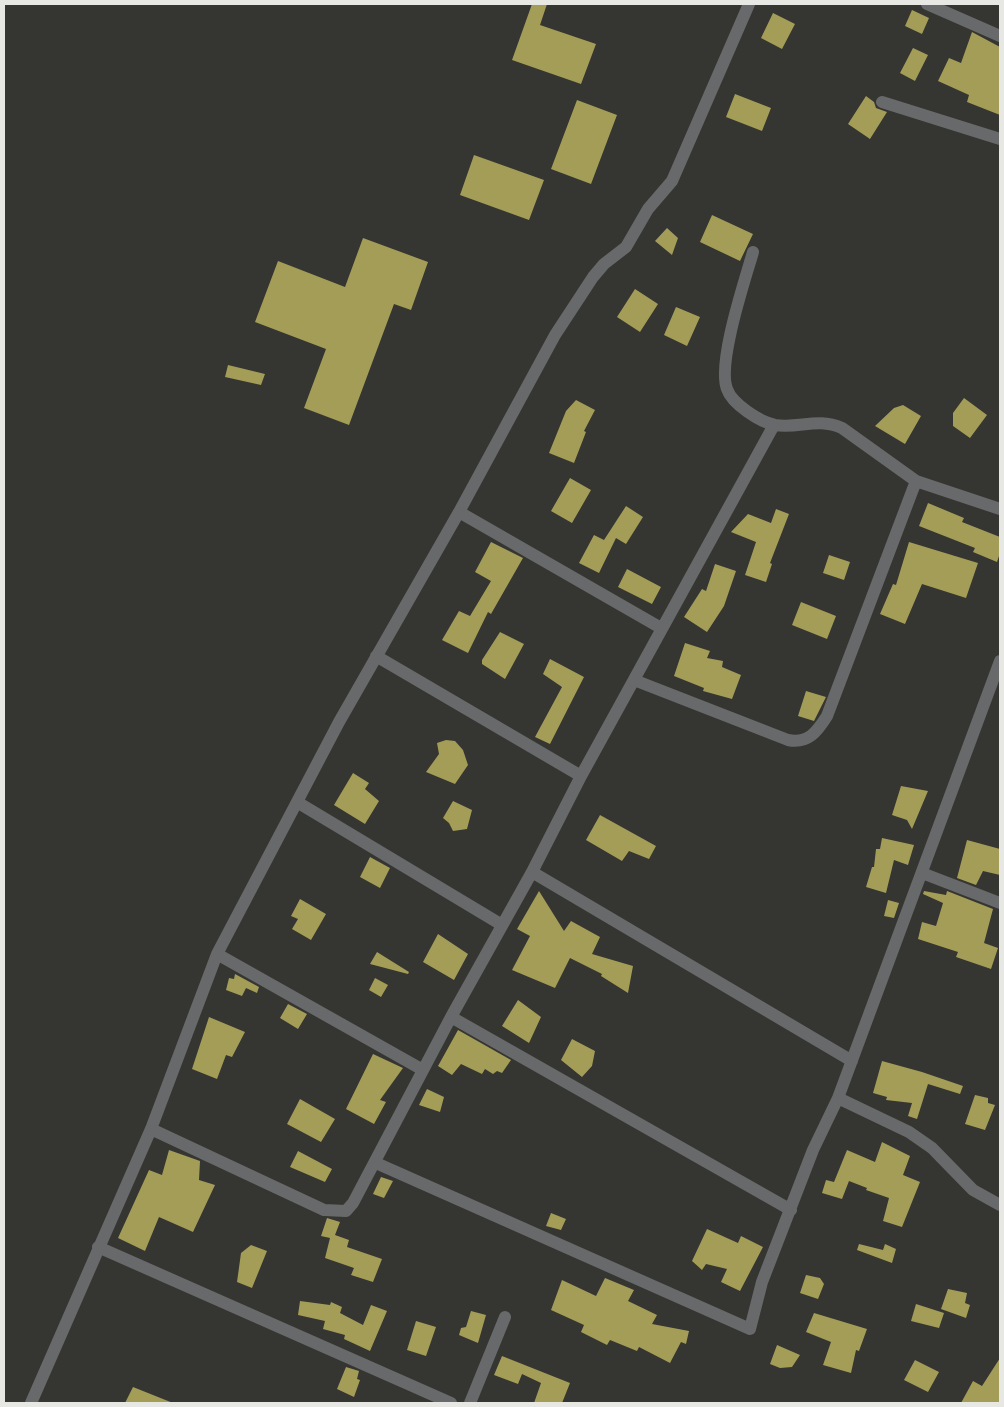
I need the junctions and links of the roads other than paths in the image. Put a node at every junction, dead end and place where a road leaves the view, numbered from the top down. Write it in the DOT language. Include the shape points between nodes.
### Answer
graph roads {
  1 [pos="749,4"];
  2 [pos="926,4"];
  3 [pos="1000,36"];
  4 [pos="882,102"];
  5 [pos="1000,139"];
  6 [pos="753,252"];
  7 [pos="774,425"];
  8 [pos="916,481"];
  9 [pos="1000,508"];
  10 [pos="459,512"];
  11 [pos="661,628"];
  12 [pos="376,656"];
  13 [pos="1000,661"];
  14 [pos="634,680"];
  15 [pos="581,776"];
  16 [pos="297,802"];
  17 [pos="532,872"];
  18 [pos="922,873"];
  19 [pos="1000,903"];
  20 [pos="502,925"];
  21 [pos="217,954"];
  22 [pos="451,1016"];
  23 [pos="852,1061"];
  24 [pos="423,1070"];
  25 [pos="838,1098"];
  26 [pos="151,1129"];
  27 [pos="376,1163"];
  28 [pos="1000,1205"];
  29 [pos="791,1210"];
  30 [pos="98,1248"];
  31 [pos="505,1317"];
  32 [pos="31,1403"];
  33 [pos="451,1403"];
  34 [pos="470,1403"];
  1 -- 10 [label="street" via="672,181 648,209 626,247 593,277 555,335"];
  2 -- 3 [label="street"];
  4 -- 5 [label="street"];
  6 -- 7 [label="street" via="724,372 727,390 736,403"];
  7 -- 8 [label="street" via="832,423"];
  7 -- 11 [label="street"];
  8 -- 9 [label="street"];
  8 -- 14 [label="street" via="827,716 808,739 788,740"];
  10 -- 11 [label="street"];
  10 -- 12 [label="street"];
  11 -- 14 [label="street"];
  12 -- 15 [label="street"];
  12 -- 16 [label="street"];
  13 -- 18 [label="street"];
  14 -- 15 [label="street"];
  15 -- 17 [label="street"];
  16 -- 20 [label="street"];
  16 -- 21 [label="street"];
  17 -- 20 [label="street"];
  17 -- 23 [label="street"];
  18 -- 19 [label="street"];
  18 -- 23 [label="street"];
  20 -- 22 [label="street"];
  21 -- 24 [label="street"];
  21 -- 26 [label="street"];
  22 -- 24 [label="street"];
  22 -- 29 [label="street"];
  23 -- 25 [label="street"];
  24 -- 27 [label="street"];
  25 -- 28 [label="street" via="909,1132 932,1148 973,1190"];
  25 -- 29 [label="street" via="813,1150"];
  26 -- 27 [label="street" via="334,1212 346,1211 353,1203"];
  26 -- 30 [label="street"];
  27 -- 29 [label="street" via="750,1329 762,1282"];
  30 -- 32 [label="street"];
  30 -- 33 [label="street"];
  31 -- 34 [label="street"];
}
